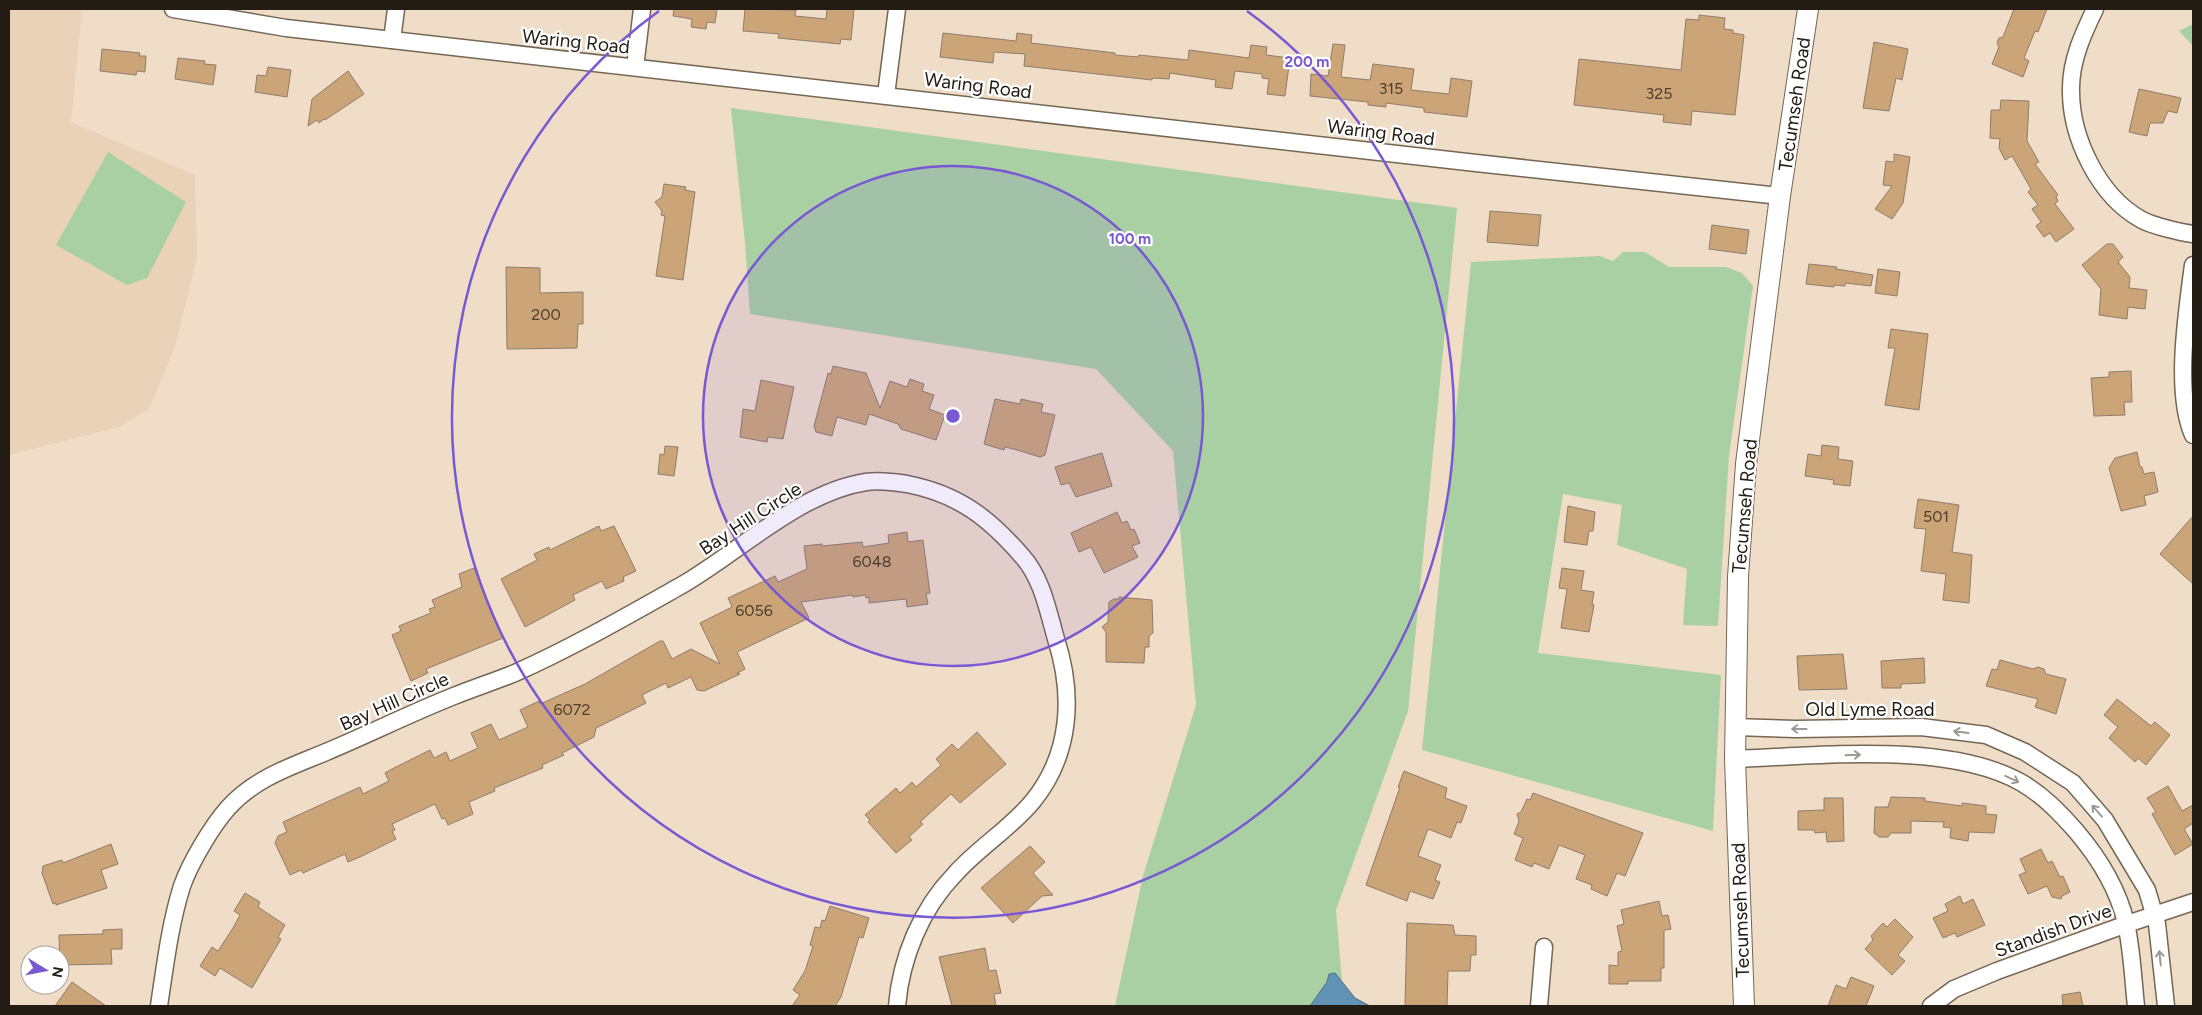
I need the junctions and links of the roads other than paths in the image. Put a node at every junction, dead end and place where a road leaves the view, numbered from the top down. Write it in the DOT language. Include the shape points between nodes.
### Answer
graph roads {
  1 [pos="173,9"];
  2 [pos="396,9"];
  3 [pos="642,9"];
  4 [pos="897,9"];
  5 [pos="1808,9"];
  6 [pos="2095,9"];
  7 [pos="392,40"];
  8 [pos="635,67"];
  9 [pos="886,95"];
  10 [pos="1780,196"];
  11 [pos="2193,234"];
  12 [pos="2193,264"];
  13 [pos="2193,435"];
  14 [pos="1735,726"];
  15 [pos="1735,759"];
  16 [pos="2193,902"];
  17 [pos="2154,915"];
  18 [pos="2126,924"];
  19 [pos="1544,947"];
  20 [pos="159,1006"];
  21 [pos="896,1006"];
  22 [pos="1539,1006"];
  23 [pos="1744,1006"];
  24 [pos="1931,1006"];
  25 [pos="2136,1006"];
  26 [pos="2166,1006"];
  1 -- 7 [label="street, Waring Road" via="286,28"];
  2 -- 7 [label="street"];
  3 -- 8 [label="street"];
  4 -- 9 [label="street"];
  5 -- 10 [label="street, Tecumseh Road"];
  6 -- 11 [label="street" via="2074,59 2070,87 2077,133 2097,176 2116,200 2142,220"];
  7 -- 8 [label="street, Waring Road"];
  8 -- 9 [label="street, Waring Road"];
  9 -- 10 [label="street, Waring Road"];
  10 -- 14 [label="street, Tecumseh Road" via="1746,464 1738,577"];
  12 -- 13 [label="street" via="2183,373 2188,422"];
  14 -- 15 [label="street, Tecumseh Road"];
  17 -- 14 [label="street, Old Lyme Road, one-way" via="2147,890 2105,820 2073,784 2025,752 1986,735 1921,727 1796,729"];
  15 -- 18 [label="street, one-way" via="1887,754 1938,758 1992,769 2053,805 2090,848 2116,891"];
  15 -- 23 [label="street, Tecumseh Road"];
  16 -- 17 [label="street, Standish Drive"];
  17 -- 18 [label="street, Standish Drive"];
  26 -- 17 [label="street, Old Lyme Road, one-way"];
  18 -- 24 [label="street, Standish Drive" via="1998,970 1954,989"];
  18 -- 25 [label="street"];
  19 -- 22 [label="street"];
  20 -- 21 [label="street, Bay Hill Circle" via="183,883 209,834 228,808 252,786 281,769 512,674 589,637 697,576 802,506 837,490 868,482 893,482 933,490 966,504 1026,560 1040,586 1059,648 1068,706 1062,748 1055,766 1032,802 954,874 930,905 909,948"];
}
